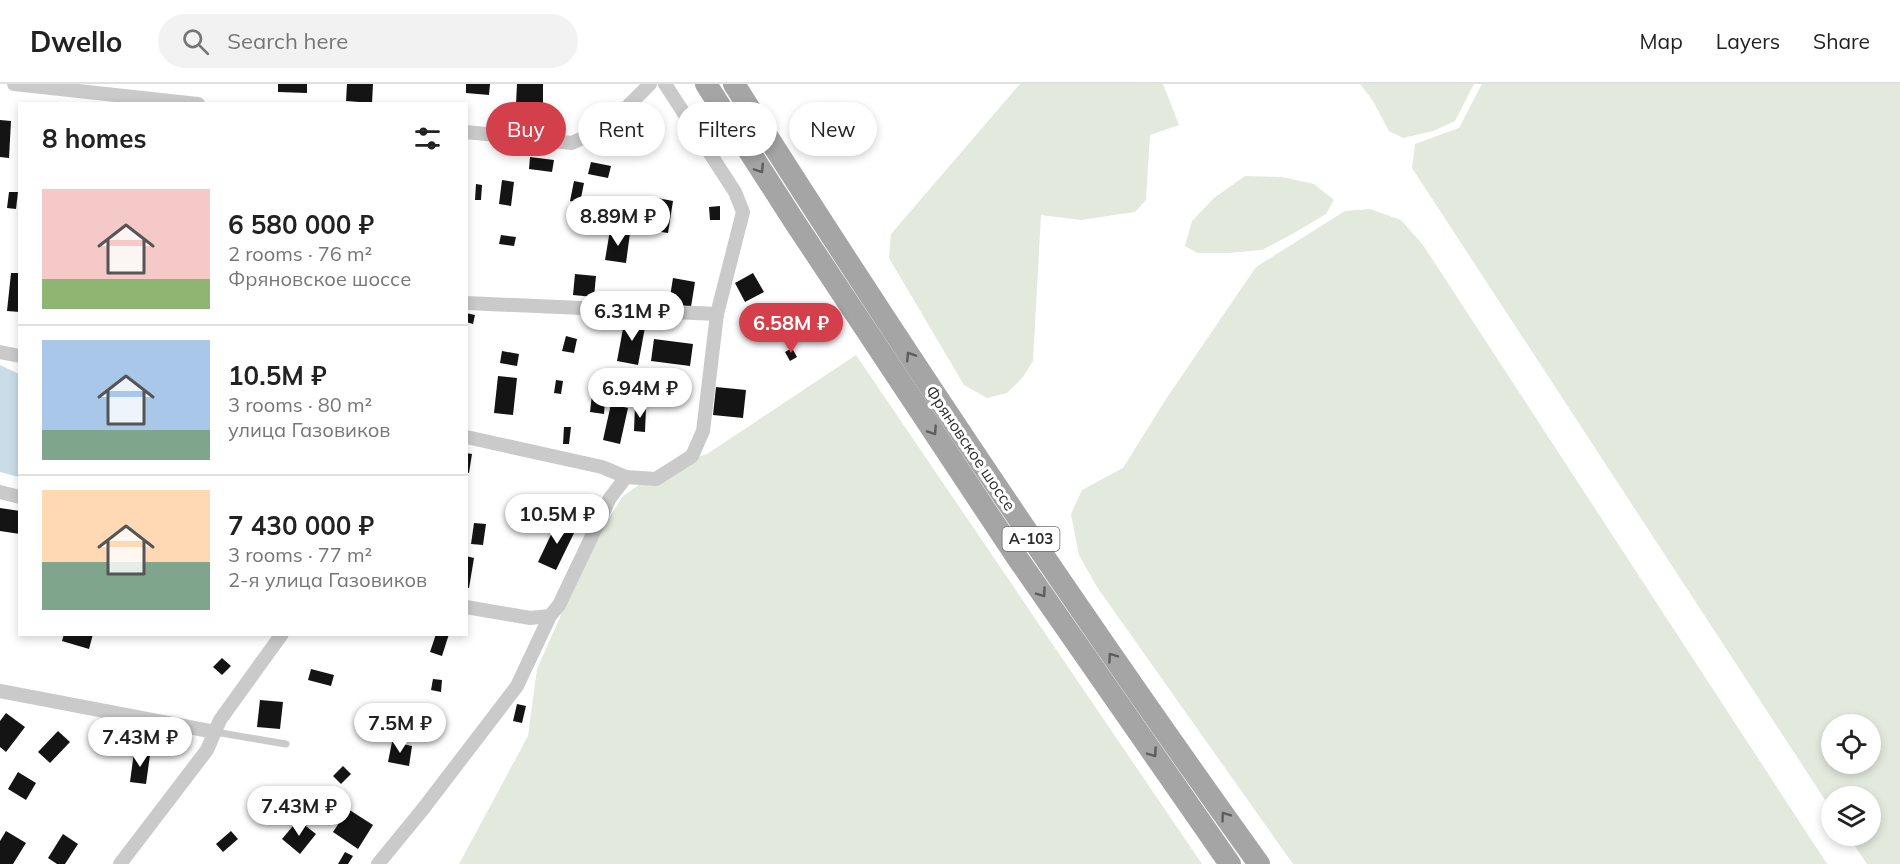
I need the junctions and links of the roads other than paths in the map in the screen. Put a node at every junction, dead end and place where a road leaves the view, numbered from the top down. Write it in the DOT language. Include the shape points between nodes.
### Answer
graph roads {
  1 [pos="14,84"];
  2 [pos="650,84"];
  3 [pos="665,84"];
  4 [pos="706,84"];
  5 [pos="734,84"];
  6 [pos="180,102"];
  7 [pos="468,132"];
  8 [pos="468,303"];
  9 [pos="717,314"];
  10 [pos="0,352"];
  11 [pos="18,356"];
  12 [pos="468,437"];
  13 [pos="626,477"];
  14 [pos="0,492"];
  15 [pos="18,496"];
  16 [pos="468,607"];
  17 [pos="550,616"];
  18 [pos="281,636"];
  19 [pos="0,691"];
  20 [pos="216,732"];
  21 [pos="286,744"];
  22 [pos="120,864"];
  23 [pos="378,864"];
  24 [pos="1230,864"];
  25 [pos="1260,864"];
  1 -- 6 [label="street"];
  2 -- 7 [label="street" via="617,117 572,143"];
  3 -- 9 [label="street" via="735,192 743,212"];
  4 -- 24 [label="main road, Фряновское шоссе / А-103, one-way" via="1016,556"];
  25 -- 5 [label="main road, Фряновское шоссе / А-103, one-way" via="1008,505"];
  8 -- 9 [label="street"];
  9 -- 13 [label="street" via="703,431 693,456 656,478"];
  10 -- 11 [label="street"];
  12 -- 13 [label="street" via="602,467"];
  13 -- 17 [label="street" via="610,498 559,605"];
  14 -- 15 [label="street"];
  16 -- 17 [label="street" via="530,618"];
  17 -- 23 [label="street" via="518,686"];
  18 -- 20 [label="street" via="220,720"];
  19 -- 20 [label="street"];
  20 -- 21 [label="lane"];
  20 -- 22 [label="street" via="207,750"];
}
